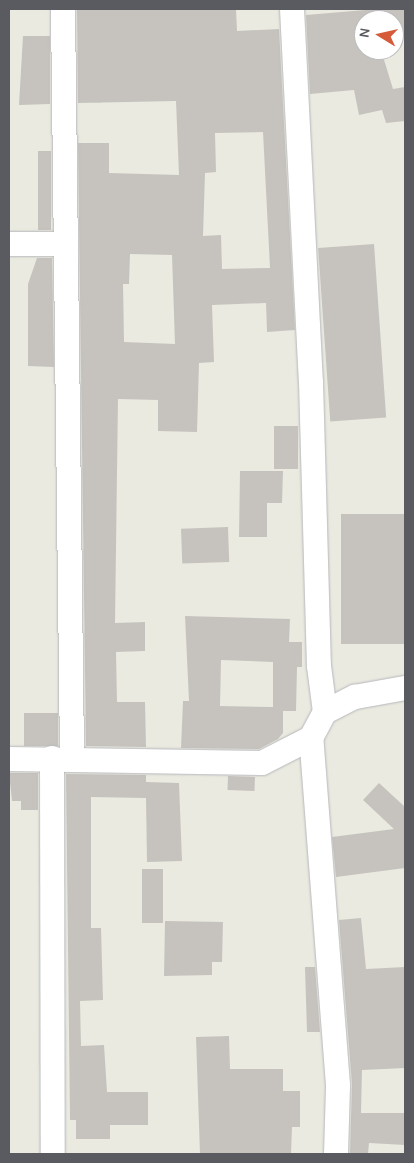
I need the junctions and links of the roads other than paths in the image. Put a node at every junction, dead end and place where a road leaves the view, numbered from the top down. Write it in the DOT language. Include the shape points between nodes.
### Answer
graph roads {
  1 [pos="63,9"];
  2 [pos="292,9"];
  3 [pos="9,244"];
  4 [pos="66,244"];
  5 [pos="405,688"];
  6 [pos="325,712"];
  7 [pos="311,738"];
  8 [pos="62,757"];
  9 [pos="9,759"];
  10 [pos="52,1154"];
  11 [pos="336,1154"];
  1 -- 4 [label="street"];
  2 -- 6 [label="street" via="311,382 319,666"];
  3 -- 4 [label="street"];
  4 -- 8 [label="street"];
  5 -- 6 [label="street" via="355,697"];
  6 -- 7 [label="street"];
  7 -- 8 [label="street" via="262,763"];
  7 -- 11 [label="street" via="338,1085"];
  8 -- 9 [label="street"];
  8 -- 10 [label="street"];
}
